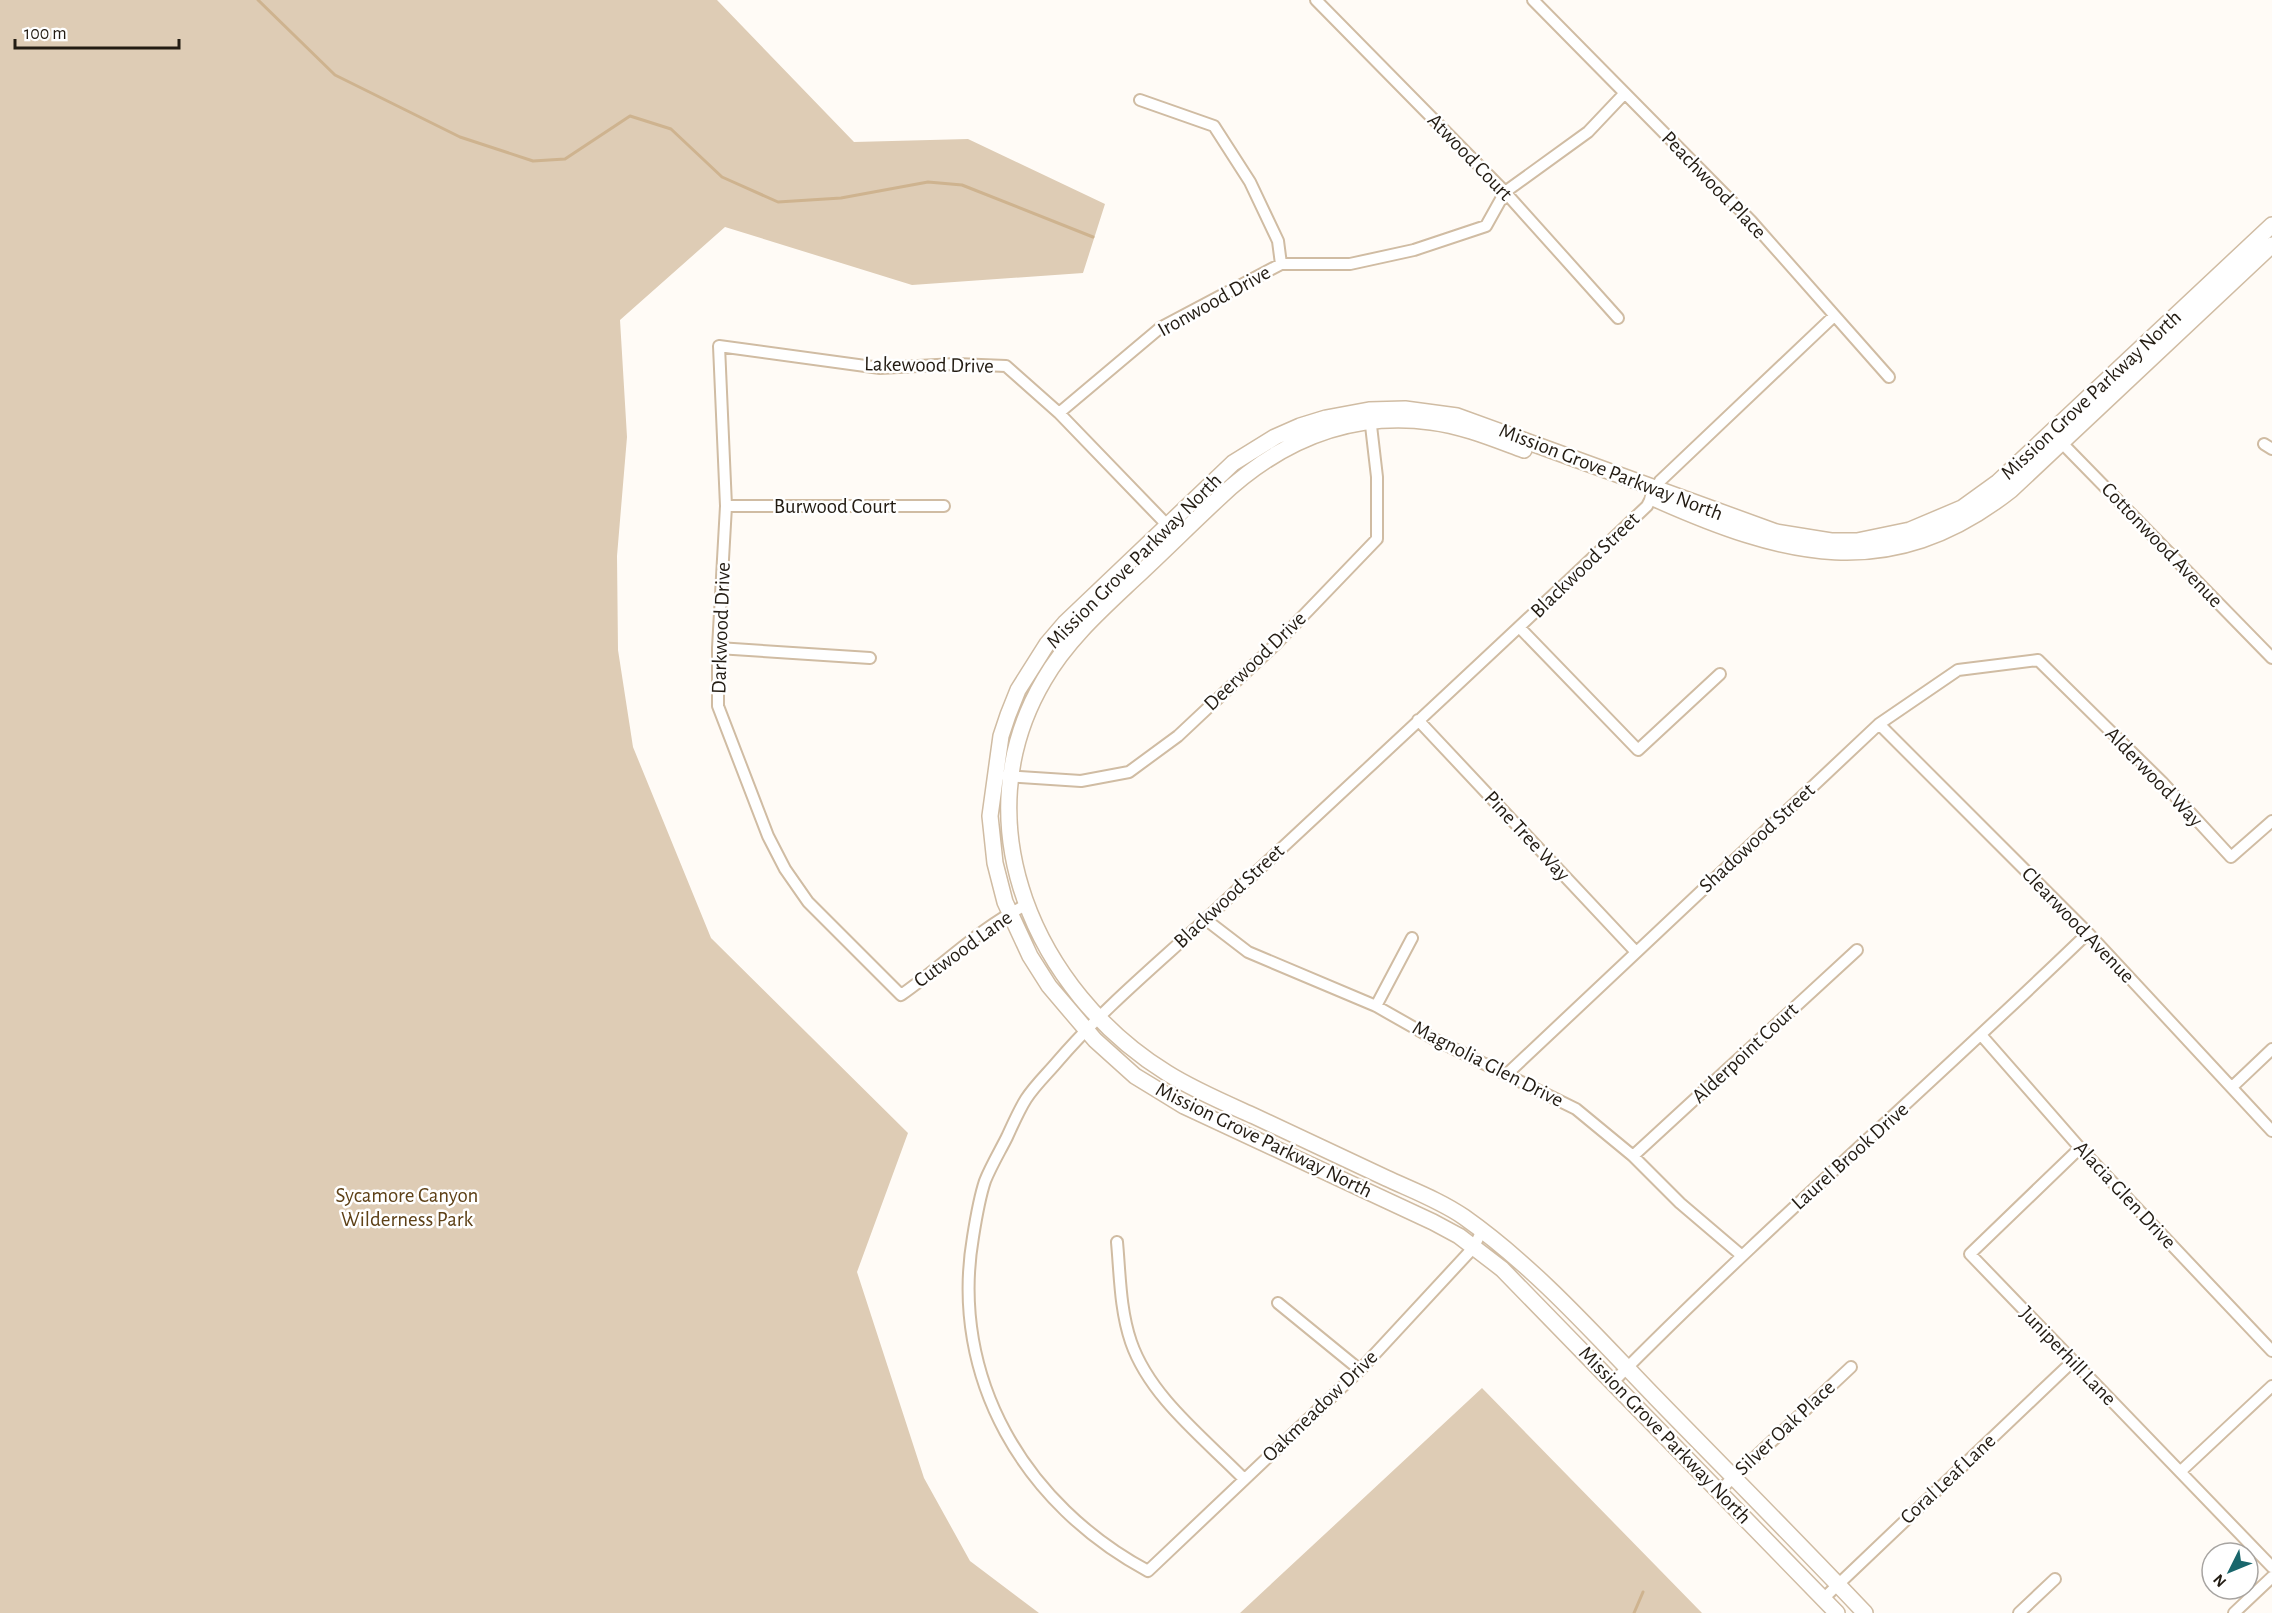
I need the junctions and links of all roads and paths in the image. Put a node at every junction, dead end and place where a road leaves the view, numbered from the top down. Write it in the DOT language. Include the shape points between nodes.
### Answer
graph roads {
  1 [pos="1316,0"];
  2 [pos="1533,0"];
  3 [pos="1624,94"];
  4 [pos="1140,100"];
  5 [pos="1505,192"];
  6 [pos="2272,225"];
  7 [pos="2267,247"];
  8 [pos="1281,264"];
  9 [pos="1834,316"];
  10 [pos="1618,318"];
  11 [pos="719,346"];
  12 [pos="1889,377"];
  13 [pos="1059,413"];
  14 [pos="1370,416"];
  15 [pos="2057,437"];
  16 [pos="1653,493"];
  17 [pos="726,506"];
  18 [pos="944,506"];
  19 [pos="1173,531"];
  20 [pos="1520,628"];
  21 [pos="718,648"];
  22 [pos="870,658"];
  23 [pos="2272,658"];
  24 [pos="2038,660"];
  25 [pos="1720,674"];
  26 [pos="1418,720"];
  27 [pos="1879,724"];
  28 [pos="1004,776"];
  29 [pos="2272,821"];
  30 [pos="1026,905"];
  31 [pos="1011,912"];
  32 [pos="1205,919"];
  33 [pos="2088,933"];
  34 [pos="1412,938"];
  35 [pos="1857,950"];
  36 [pos="1636,952"];
  37 [pos="901,995"];
  38 [pos="1376,1006"];
  39 [pos="1098,1016"];
  40 [pos="1085,1030"];
  41 [pos="1982,1036"];
  42 [pos="2272,1049"];
  43 [pos="1507,1074"];
  44 [pos="2232,1088"];
  45 [pos="2272,1131"];
  46 [pos="2080,1148"];
  47 [pos="1633,1156"];
  48 [pos="1481,1232"];
  49 [pos="1117,1242"];
  50 [pos="1474,1247"];
  51 [pos="1741,1255"];
  52 [pos="1278,1303"];
  53 [pos="2272,1351"];
  54 [pos="2073,1361"];
  55 [pos="1851,1367"];
  56 [pos="1627,1368"];
  57 [pos="1360,1370"];
  58 [pos="1614,1381"];
  59 [pos="2272,1386"];
  60 [pos="2181,1472"];
  61 [pos="1732,1477"];
  62 [pos="1244,1479"];
  63 [pos="1719,1491"];
  64 [pos="2272,1567"];
  65 [pos="1148,1571"];
  66 [pos="2272,1577"];
  67 [pos="2055,1579"];
  68 [pos="1836,1585"];
  69 [pos="1824,1598"];
  70 [pos="1838,1613"];
  71 [pos="1864,1613"];
  72 [pos="2019,1613"];
  73 [pos="2234,1613"];
  1 -- 5 [label="street, Atwood Court"];
  2 -- 3 [label="street, Peachwood Place"];
  3 -- 5 [label="street, Ironwood Drive" via="1588,132"];
  3 -- 9 [label="street, Peachwood Place" via="1751,220"];
  4 -- 8 [label="street" via="1214,126 1250,182 1278,241"];
  5 -- 8 [label="street, Ironwood Drive" via="1486,226 1414,250 1350,264"];
  5 -- 10 [label="street, Atwood Court"];
  6 -- 7 [label="street, Mission Grove Parkway North"];
  7 -- 15 [label="street, Mission Grove Parkway North"];
  8 -- 13 [label="street, Ironwood Drive" via="1160,328"];
  9 -- 12 [label="street, Peachwood Place"];
  9 -- 16 [label="street, Blackwood Street"];
  11 -- 13 [label="street, Lakewood Drive" via="880,368 1006,366"];
  11 -- 17 [label="street, Darkwood Drive"];
  13 -- 19 [label="street, Lakewood Drive"];
  14 -- 16 [label="street, Mission Grove Parkway North" via="1405,409 1457,416"];
  14 -- 19 [label="street, Mission Grove Parkway North" via="1326,418 1275,437 1233,463"];
  14 -- 28 [label="street, Deerwood Drive" via="1377,477 1377,539 1276,644 1178,735 1129,772 1081,781"];
  15 -- 16 [label="street, Mission Grove Parkway North" via="1962,507 1910,530 1857,541 1776,532"];
  15 -- 23 [label="street, Cottonwood Avenue"];
  16 -- 20 [label="street, Blackwood Street" via="1647,506"];
  17 -- 18 [label="street, Burwood Court"];
  17 -- 21 [label="street, Darkwood Drive"];
  19 -- 28 [label="street, Mission Grove Parkway North" via="1065,623 1047,644 1018,690 1001,736"];
  20 -- 25 [label="street" via="1638,750"];
  20 -- 26 [label="street, Blackwood Street"];
  21 -- 22 [label="street"];
  21 -- 37 [label="street, Darkwood Drive" via="718,706 768,836 785,869 808,902"];
  24 -- 27 [label="street, Shadowood Street" via="1958,670"];
  24 -- 29 [label="street, Alderwood Way" via="2162,782 2231,857"];
  26 -- 32 [label="street, Blackwood Street"];
  26 -- 36 [label="street, Pine Tree Way"];
  27 -- 33 [label="street, Clearwood Avenue"];
  27 -- 36 [label="street, Shadowood Street"];
  28 -- 30 [label="street, Mission Grove Parkway North" via="1015,868"];
  28 -- 31 [label="street, Mission Grove Parkway North" via="990,816 1001,888"];
  30 -- 31 [label="street, Cutwood Lane"];
  30 -- 39 [label="street, Mission Grove Parkway North" via="1065,977"];
  31 -- 37 [label="street, Cutwood Lane"];
  31 -- 40 [label="street, Mission Grove Parkway North" via="1029,956"];
  32 -- 38 [label="street, Magnolia Glen Drive" via="1248,952"];
  32 -- 39 [label="street, Blackwood Street"];
  33 -- 41 [label="street, Laurel Brook Drive"];
  33 -- 44 [label="street, Clearwood Avenue"];
  34 -- 38 [label="street"];
  35 -- 47 [label="street, Alderpoint Court"];
  36 -- 43 [label="street, Shadowood Street"];
  38 -- 43 [label="street, Magnolia Glen Drive"];
  39 -- 40 [label="street, Blackwood Street"];
  39 -- 48 [label="street, Mission Grove Parkway North" via="1140,1055 1168,1074 1452,1209"];
  40 -- 50 [label="street, Mission Grove Parkway North" via="1135,1076 1185,1106 1418,1214"];
  40 -- 65 [label="street, Blackwood Street" via="1026,1098 985,1181 968,1277 972,1336 990,1399 1020,1459 1065,1513 1104,1546"];
  41 -- 46 [label="street, Alacia Glen Drive"];
  41 -- 51 [label="street, Laurel Brook Drive"];
  42 -- 44 [label="street"];
  43 -- 47 [label="street, Magnolia Glen Drive" via="1576,1109"];
  44 -- 45 [label="street, Clearwood Avenue"];
  46 -- 53 [label="street, Alacia Glen Drive"];
  46 -- 54 [label="street, Juniperhill Lane" via="1970,1254"];
  47 -- 51 [label="street, Magnolia Glen Drive"];
  48 -- 50 [label="street, Oakmeadow Drive"];
  48 -- 56 [label="street, Mission Grove Parkway North" via="1529,1266"];
  49 -- 62 [label="street" via="1124,1314 1131,1342 1146,1372 1166,1399"];
  50 -- 57 [label="street, Oakmeadow Drive"];
  50 -- 58 [label="street, Mission Grove Parkway North" via="1520,1285"];
  51 -- 56 [label="street, Laurel Brook Drive"];
  52 -- 57 [label="street"];
  54 -- 60 [label="street, Juniperhill Lane"];
  54 -- 68 [label="street, Coral Leaf Lane"];
  55 -- 61 [label="street, Silver Oak Place"];
  56 -- 58 [label="street, Laurel Brook Drive"];
  56 -- 61 [label="street, Mission Grove Parkway North"];
  57 -- 62 [label="street, Oakmeadow Drive"];
  58 -- 63 [label="street, Mission Grove Parkway North"];
  59 -- 60 [label="street"];
  60 -- 64 [label="street, Juniperhill Lane"];
  61 -- 63 [label="street, Silver Oak Place"];
  61 -- 68 [label="street, Mission Grove Parkway North"];
  62 -- 65 [label="street, Oakmeadow Drive"];
  63 -- 69 [label="street, Mission Grove Parkway North"];
  66 -- 73 [label="street"];
  67 -- 72 [label="street"];
  68 -- 69 [label="street, Coral Leaf Lane"];
  68 -- 71 [label="street, Mission Grove Parkway North"];
  69 -- 70 [label="street, Mission Grove Parkway North"];
}
